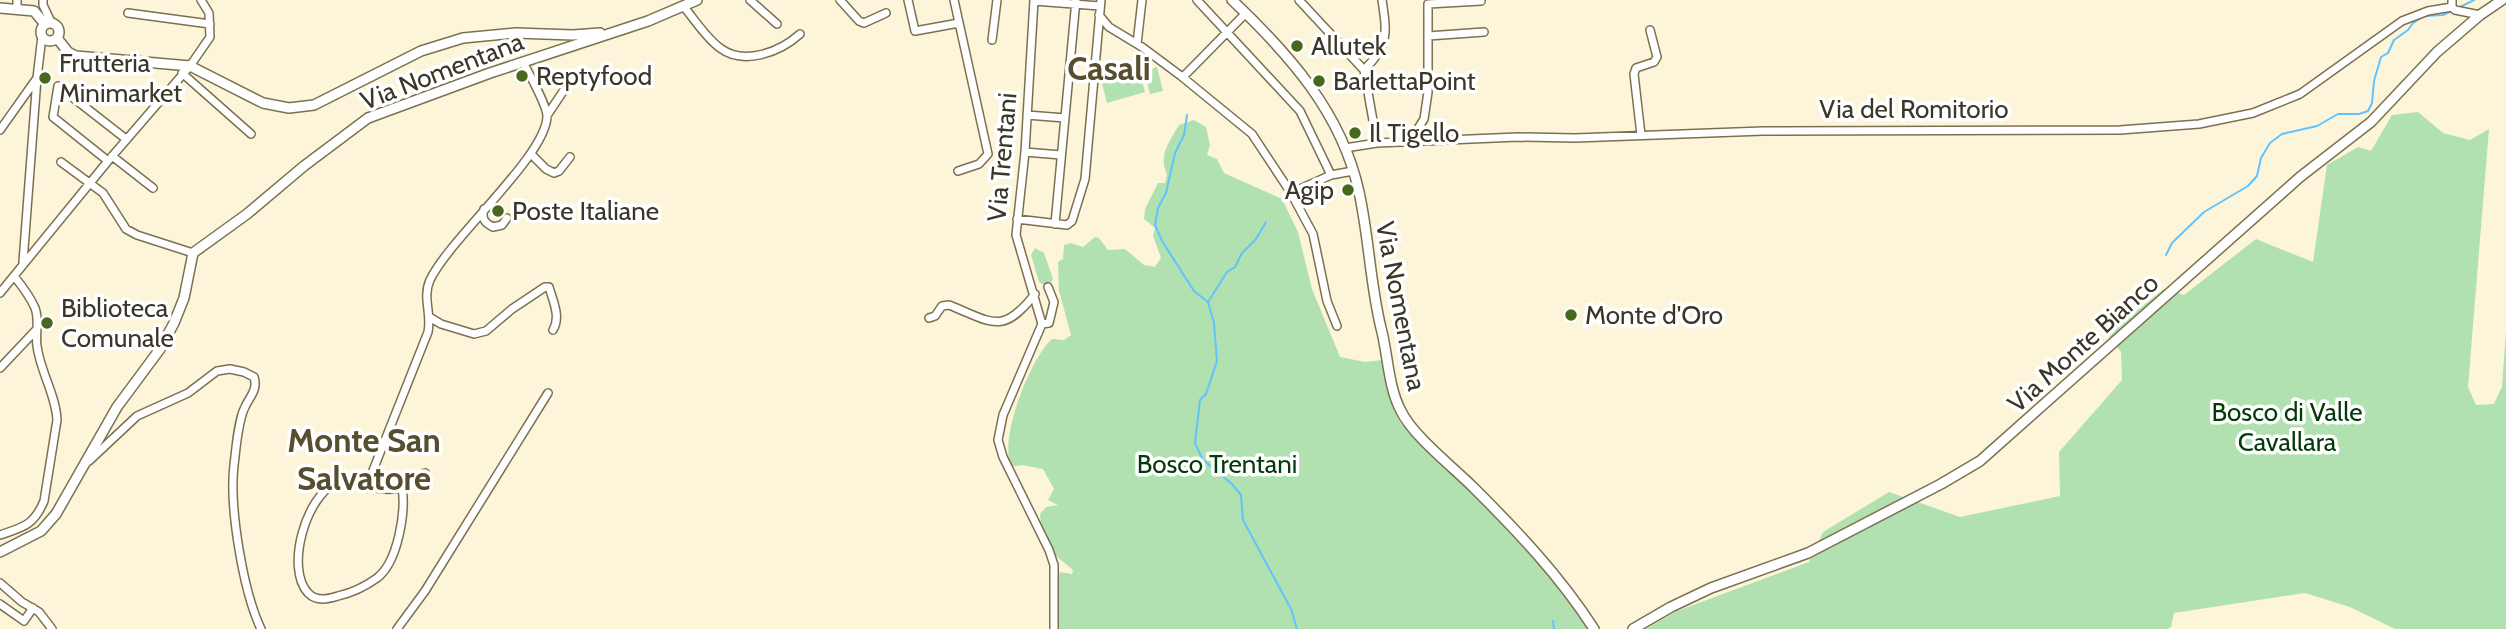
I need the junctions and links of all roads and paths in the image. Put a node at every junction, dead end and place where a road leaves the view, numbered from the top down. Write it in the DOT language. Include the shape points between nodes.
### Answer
graph roads {
  1 [pos="43,0"];
  2 [pos="201,0"];
  3 [pos="697,0"];
  4 [pos="750,0"];
  5 [pos="908,0"];
  6 [pos="954,0"];
  7 [pos="996,0"];
  8 [pos="1142,0"];
  9 [pos="1196,0"];
  10 [pos="1232,0"];
  11 [pos="1299,0"];
  12 [pos="1381,0"];
  13 [pos="2502,0"];
  14 [pos="844,1"];
  15 [pos="1034,1"];
  16 [pos="1481,1"];
  17 [pos="1076,2"];
  18 [pos="17,4"];
  19 [pos="2452,4"];
  20 [pos="684,7"];
  21 [pos="1100,7"];
  22 [pos="0,8"];
  23 [pos="128,13"];
  24 [pos="886,13"];
  25 [pos="1246,13"];
  26 [pos="2480,15"];
  27 [pos="48,23"];
  28 [pos="959,23"];
  29 [pos="210,24"];
  30 [pos="777,24"];
  31 [pos="1650,30"];
  32 [pos="1227,31"];
  33 [pos="616,32"];
  34 [pos="1484,32"];
  35 [pos="800,34"];
  36 [pos="42,36"];
  37 [pos="1428,36"];
  38 [pos="57,38"];
  39 [pos="992,40"];
  40 [pos="1137,44"];
  41 [pos="523,62"];
  42 [pos="190,66"];
  43 [pos="1364,70"];
  44 [pos="182,73"];
  45 [pos="589,75"];
  46 [pos="1182,77"];
  47 [pos="37,78"];
  48 [pos="547,114"];
  49 [pos="1027,115"];
  50 [pos="1065,118"];
  51 [pos="0,130"];
  52 [pos="251,134"];
  53 [pos="1641,135"];
  54 [pos="126,139"];
  55 [pos="1377,143"];
  56 [pos="1409,143"];
  57 [pos="1345,148"];
  58 [pos="1025,152"];
  59 [pos="531,155"];
  60 [pos="1061,155"];
  61 [pos="570,157"];
  62 [pos="110,158"];
  63 [pos="61,162"];
  64 [pos="958,171"];
  65 [pos="1353,171"];
  66 [pos="1331,175"];
  67 [pos="89,184"];
  68 [pos="153,188"];
  69 [pos="1291,193"];
  70 [pos="484,208"];
  71 [pos="507,218"];
  72 [pos="1017,219"];
  73 [pos="1055,224"];
  74 [pos="193,253"];
  75 [pos="23,264"];
  76 [pos="13,276"];
  77 [pos="1048,286"];
  78 [pos="0,293"];
  79 [pos="1035,294"];
  80 [pos="431,318"];
  81 [pos="929,318"];
  82 [pos="1042,324"];
  83 [pos="1337,326"];
  84 [pos="37,329"];
  85 [pos="553,330"];
  86 [pos="0,368"];
  87 [pos="548,393"];
  88 [pos="83,466"];
  89 [pos="425,473"];
  90 [pos="367,485"];
  91 [pos="402,487"];
  92 [pos="0,535"];
  93 [pos="0,552"];
  94 [pos="0,583"];
  95 [pos="0,604"];
  96 [pos="33,608"];
  97 [pos="52,629"];
  98 [pos="261,629"];
  99 [pos="397,629"];
  100 [pos="1054,629"];
  101 [pos="1594,629"];
  102 [pos="1633,629"];
  1 -- 27 [label="street"];
  2 -- 29 [label="street"];
  3 -- 20 [label="main road, Via Nomentana"];
  4 -- 30 [label="street"];
  5 -- 28 [label="street" via="915,31"];
  6 -- 28 [label="street"];
  7 -- 39 [label="street"];
  8 -- 40 [label="street"];
  9 -- 32 [label="street"];
  10 -- 25 [label="main road, Via Nomentana"];
  11 -- 43 [label="street"];
  12 -- 43 [label="street" via="1386,36"];
  13 -- 26 [label="main road, Via Monte Bianco"];
  14 -- 24 [label="street" via="864,23"];
  15 -- 17 [label="street"];
  15 -- 49 [label="street, Via Trentani"];
  16 -- 37 [label="street" via="1428,4"];
  17 -- 21 [label="street"];
  17 -- 50 [label="street"];
  18 -- 22 [label="main road"];
  18 -- 27 [label="main road"];
  19 -- 26 [label="street" via="2457,11"];
  19 -- 53 [label="street, Via del Romitorio" via="2402,21 2300,94 2245,115 2199,124 2120,130"];
  20 -- 33 [label="main road, Via Nomentana"];
  20 -- 35 [label="street" via="721,49 734,54 753,57 790,43"];
  21 -- 40 [label="street" via="1109,27"];
  21 -- 73 [label="street" via="1085,179 1072,220 1068,225"];
  23 -- 29 [label="street"];
  25 -- 32 [label="street"];
  25 -- 57 [label="main road, Via Nomentana" via="1312,85"];
  26 -- 102 [label="main road, Via Monte Bianco" via="2437,52 2371,122 2300,177 1980,461 1808,553 1711,588"];
  27 -- 36 [label="main road" via="41,28"];
  27 -- 38 [label="main road" via="58,26"];
  28 -- 64 [label="street" via="988,154 979,164"];
  29 -- 42 [label="street" via="210,37"];
  31 -- 53 [label="street" via="1657,57 1637,67 1634,74"];
  32 -- 46 [label="street"];
  32 -- 66 [label="street" via="1300,111"];
  33 -- 41 [label="main road, Via Nomentana"];
  33 -- 42 [label="main road" via="463,38 421,51 303,107 263,103"];
  34 -- 37 [label="street"];
  36 -- 38 [label="main road" via="48,41"];
  36 -- 47 [label="street"];
  37 -- 56 [label="street" via="1424,119"];
  38 -- 42 [label="main road" via="76,56"];
  40 -- 46 [label="street"];
  41 -- 48 [label="street"];
  41 -- 74 [label="main road, Via Nomentana" via="368,118"];
  42 -- 44 [label="street"];
  43 -- 55 [label="street"];
  44 -- 52 [label="street"];
  44 -- 54 [label="street"];
  45 -- 48 [label="street" via="568,84"];
  46 -- 69 [label="street" via="1252,134"];
  47 -- 51 [label="street"];
  47 -- 75 [label="street"];
  48 -- 59 [label="street"];
  49 -- 50 [label="street"];
  49 -- 58 [label="street, Via Trentani"];
  50 -- 60 [label="street"];
  53 -- 56 [label="street, Via del Romitorio"];
  54 -- 62 [label="street"];
  54 -- 62 [label="street" via="58,86 52,117"];
  55 -- 56 [label="street, Via del Romitorio"];
  55 -- 57 [label="street, Via del Romitorio"];
  57 -- 65 [label="main road, Via Nomentana"];
  58 -- 60 [label="street"];
  58 -- 72 [label="street, Via Trentani"];
  59 -- 61 [label="street" via="554,173"];
  59 -- 70 [label="street"];
  60 -- 73 [label="street"];
  62 -- 67 [label="street"];
  62 -- 68 [label="street"];
  63 -- 67 [label="street"];
  65 -- 66 [label="street"];
  65 -- 101 [label="main road, Via Nomentana" via="1373,295 1399,409 1549,567"];
  66 -- 69 [label="street"];
  67 -- 74 [label="street" via="103,193 126,229"];
  67 -- 75 [label="street"];
  69 -- 83 [label="street" via="1313,234 1327,302"];
  70 -- 71 [label="street" via="483,218 493,227"];
  70 -- 80 [label="street" via="432,276 425,293"];
  72 -- 73 [label="street"];
  72 -- 79 [label="street, Via Trentani" via="1016,235"];
  74 -- 88 [label="main road" via="174,323"];
  75 -- 76 [label="street"];
  76 -- 78 [label="street"];
  76 -- 84 [label="street" via="36,309"];
  77 -- 82 [label="street" via="1054,302 1049,323"];
  79 -- 81 [label="street" via="1002,323 949,305"];
  79 -- 82 [label="street, Via Trentani"];
  80 -- 85 [label="street" via="474,334 486,331 549,287 556,311"];
  80 -- 90 [label="street"];
  82 -- 100 [label="street" via="1003,415 998,440 1054,565"];
  84 -- 86 [label="street"];
  84 -- 92 [label="street" via="41,367 57,411 44,501 33,521"];
  87 -- 99 [label="street"];
  88 -- 93 [label="main road" via="41,531"];
  88 -- 98 [label="street" via="137,416 188,393 218,371 230,369 254,377 255,391 244,409 233,467 234,504 253,611"];
  89 -- 91 [label="street"];
  90 -- 91 [label="street" via="390,490"];
  90 -- 91 [label="street" via="335,483 304,526 299,565 307,591 317,599 345,594 379,576 400,536"];
  94 -- 96 [label="street"];
  95 -- 96 [label="street" via="24,621"];
  96 -- 97 [label="street"];
}
